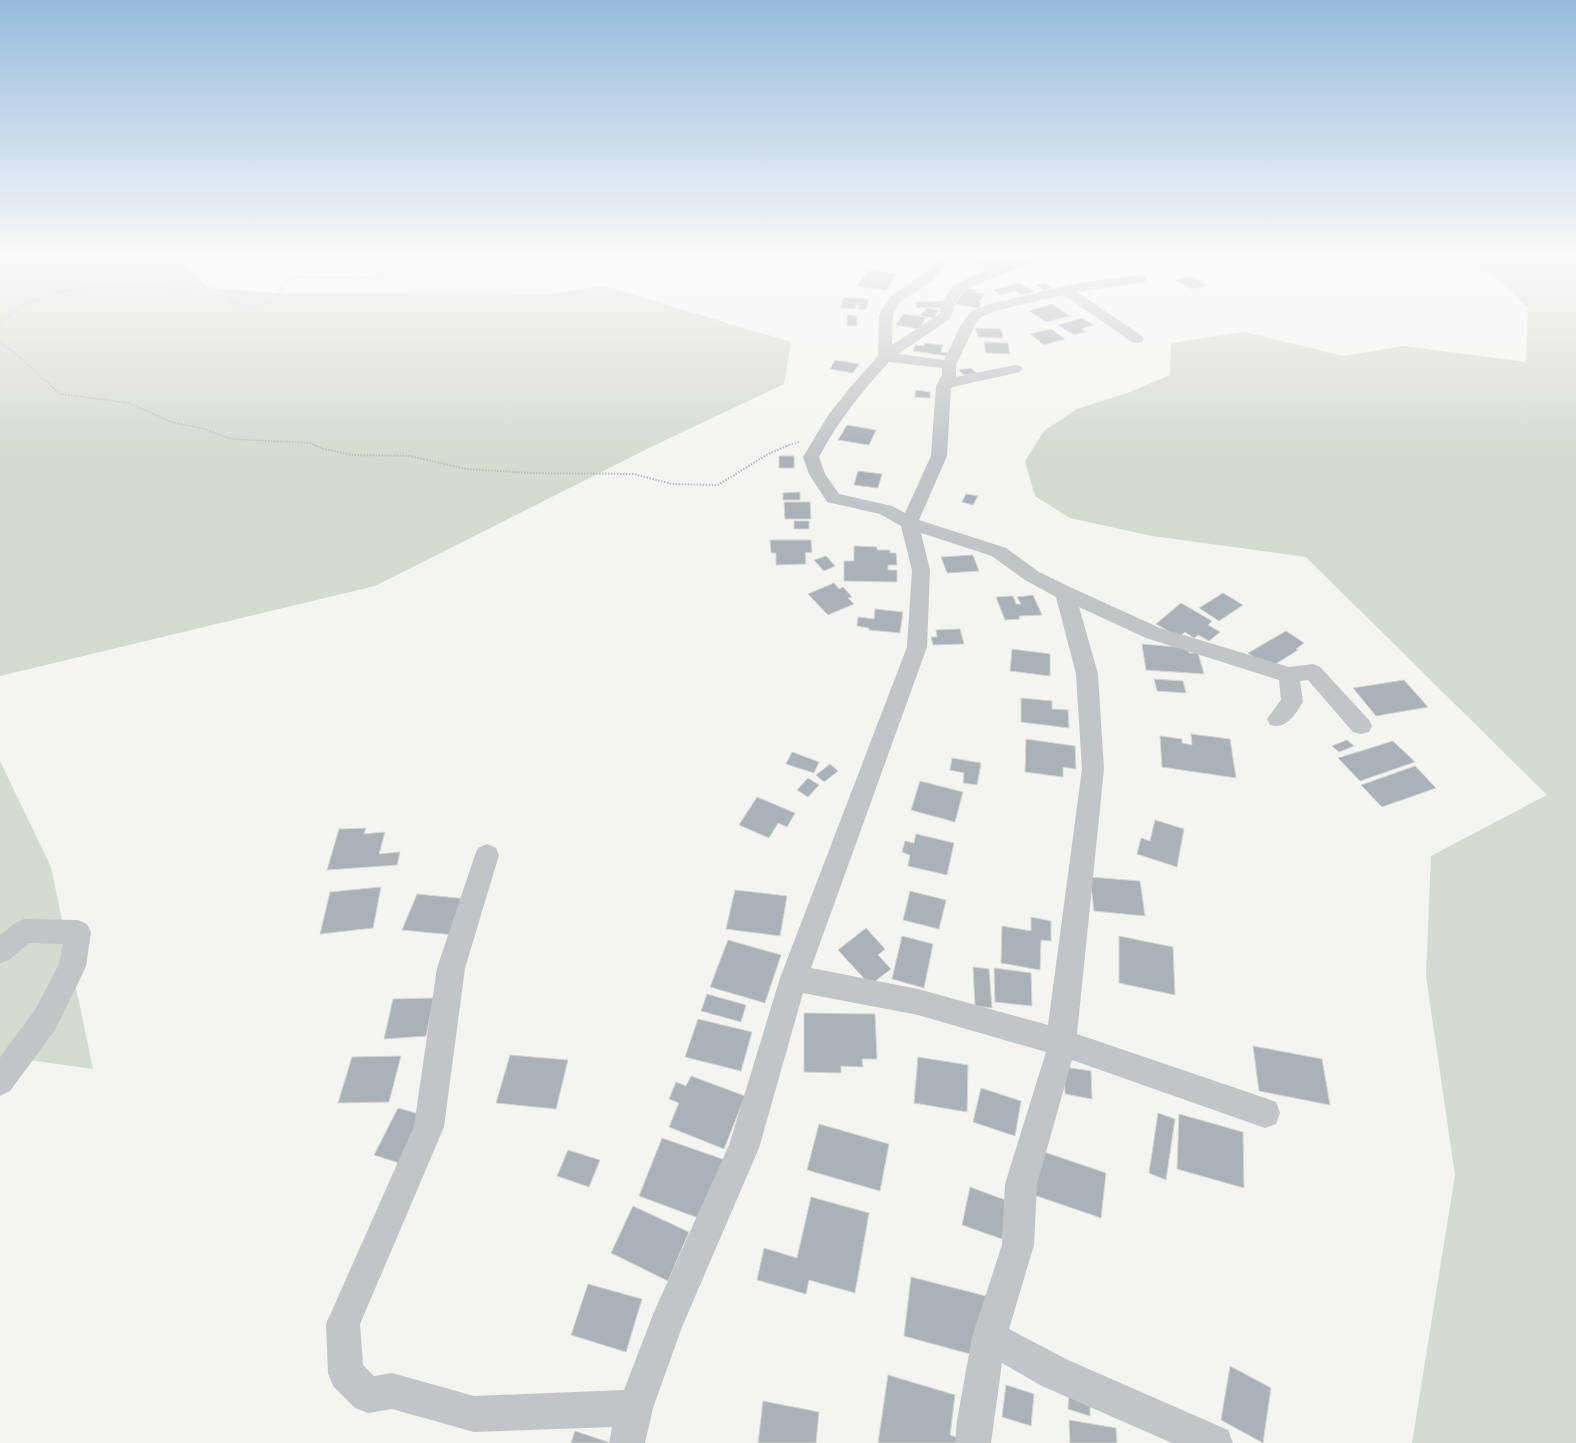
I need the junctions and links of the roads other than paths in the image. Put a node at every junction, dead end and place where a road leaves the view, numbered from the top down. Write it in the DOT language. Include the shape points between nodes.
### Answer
graph roads {
  1 [pos="886,324"];
  2 [pos="933,324"];
  3 [pos="969,324"];
  4 [pos="1116,324"];
  5 [pos="1137,339"];
  6 [pos="885,357"];
  7 [pos="1015,369"];
  8 [pos="946,376"];
  9 [pos="909,522"];
  10 [pos="1065,593"];
  11 [pos="1289,675"];
  12 [pos="1278,718"];
  13 [pos="1361,726"];
  14 [pos="487,854"];
  15 [pos="0,951"];
  16 [pos="794,978"];
  17 [pos="1063,1043"];
  18 [pos="0,1080"];
  19 [pos="1265,1113"];
  20 [pos="989,1337"];
  21 [pos="635,1408"];
  22 [pos="627,1443"];
  23 [pos="973,1443"];
  24 [pos="1215,1443"];
  1 -- 6 [label="street"];
  2 -- 6 [label="street"];
  3 -- 8 [label="street"];
  4 -- 5 [label="street"];
  6 -- 8 [label="street"];
  6 -- 9 [label="street" via="864,379 821,436 811,457 817,474 833,498 886,510"];
  7 -- 8 [label="street" via="953,382"];
  8 -- 9 [label="street" via="940,456"];
  9 -- 10 [label="street" via="999,552 1032,576"];
  9 -- 16 [label="street" via="921,570 917,647"];
  10 -- 11 [label="street" via="1153,633"];
  10 -- 17 [label="street" via="1087,674 1093,769 1062,1028"];
  11 -- 12 [label="street" via="1292,702"];
  11 -- 13 [label="street" via="1313,672"];
  14 -- 21 [label="street" via="451,968 429,1127 343,1324 346,1373 368,1395 392,1391 474,1414"];
  15 -- 18 [label="street" via="24,931 78,932 72,966 45,1020"];
  16 -- 17 [label="street" via="918,1002"];
  16 -- 21 [label="street" via="744,1148 666,1324"];
  17 -- 19 [label="street"];
  17 -- 20 [label="street" via="1021,1184 1018,1245"];
  20 -- 23 [label="street"];
  20 -- 24 [label="street" via="1055,1373"];
  21 -- 22 [label="street"];
}
